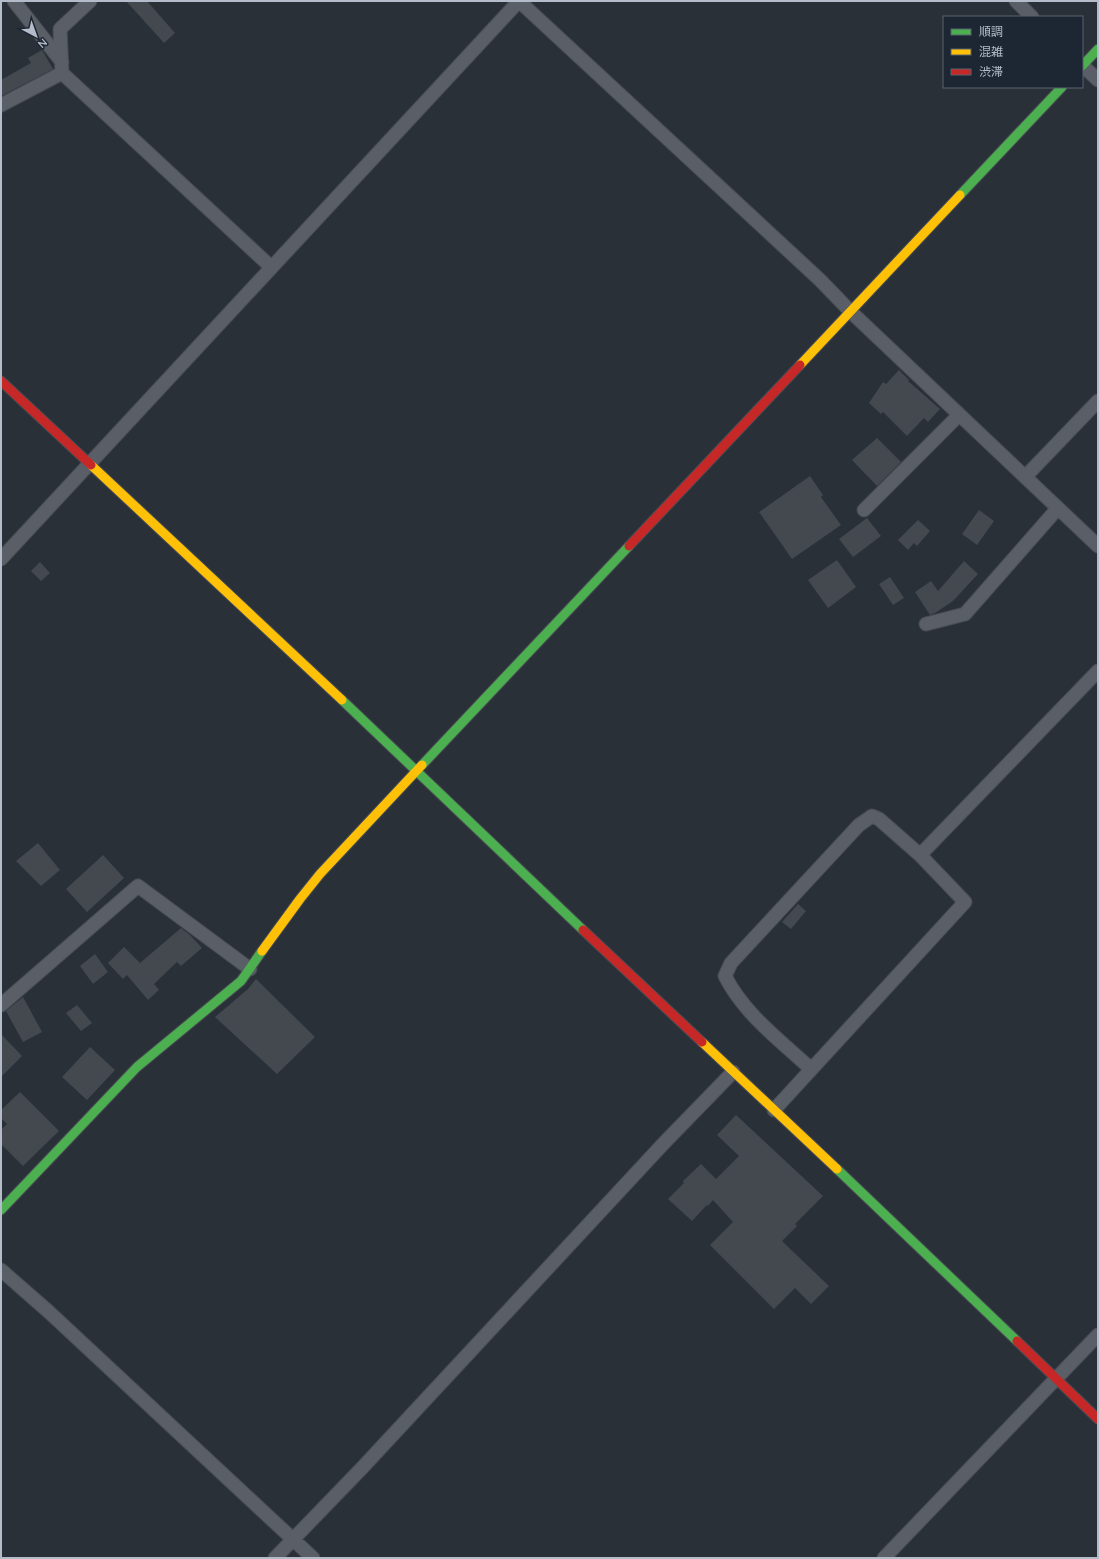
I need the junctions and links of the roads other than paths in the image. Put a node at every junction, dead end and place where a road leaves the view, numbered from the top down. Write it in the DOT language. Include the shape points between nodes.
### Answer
graph roads {
  1 [pos="14,1"];
  2 [pos="90,1"];
  3 [pos="519,1"];
  4 [pos="1016,1"];
  5 [pos="1031,16"];
  6 [pos="1098,49"];
  7 [pos="1083,64"];
  8 [pos="1083,66"];
  9 [pos="62,68"];
  10 [pos="1098,80"];
  11 [pos="1061,88"];
  12 [pos="1,105"];
  13 [pos="271,267"];
  14 [pos="850,311"];
  15 [pos="1,381"];
  16 [pos="1098,401"];
  17 [pos="958,415"];
  18 [pos="90,464"];
  19 [pos="1025,477"];
  20 [pos="1058,508"];
  21 [pos="864,510"];
  22 [pos="1098,546"];
  23 [pos="1,558"];
  24 [pos="926,624"];
  25 [pos="1098,672"];
  26 [pos="416,772"];
  27 [pos="920,855"];
  28 [pos="250,969"];
  29 [pos="1,1005"];
  30 [pos="811,1069"];
  31 [pos="733,1072"];
  32 [pos="774,1110"];
  33 [pos="2,1207"];
  34 [pos="1,1270"];
  35 [pos="1098,1335"];
  36 [pos="1057,1379"];
  37 [pos="1098,1419"];
  38 [pos="293,1539"];
  39 [pos="275,1558"];
  40 [pos="313,1558"];
  41 [pos="884,1558"];
  1 -- 9 [label="street"];
  2 -- 9 [label="street" via="60,29"];
  3 -- 13 [label="street"];
  3 -- 14 [label="street"];
  4 -- 5 [label="street"];
  6 -- 7 [label="street"];
  8 -- 10 [label="street"];
  9 -- 12 [label="street"];
  9 -- 13 [label="street"];
  11 -- 14 [label="street"];
  13 -- 18 [label="street"];
  14 -- 17 [label="street"];
  14 -- 26 [label="street"];
  15 -- 18 [label="street"];
  16 -- 19 [label="street"];
  17 -- 19 [label="street"];
  17 -- 21 [label="street"];
  18 -- 23 [label="street"];
  18 -- 26 [label="street"];
  19 -- 20 [label="street"];
  20 -- 22 [label="street"];
  20 -- 24 [label="street" via="964,614"];
  25 -- 27 [label="street"];
  26 -- 28 [label="street" via="320,874"];
  26 -- 31 [label="street"];
  27 -- 30 [label="street" via="965,902"];
  27 -- 30 [label="street" via="879,819 872,816 866,819 731,963 725,976 733,991 752,1014"];
  28 -- 29 [label="street" via="138,886"];
  28 -- 33 [label="street" via="225,995 137,1067"];
  30 -- 32 [label="street"];
  31 -- 32 [label="street"];
  31 -- 38 [label="street"];
  32 -- 36 [label="street"];
  34 -- 38 [label="street" via="50,1312"];
  35 -- 36 [label="street"];
  36 -- 37 [label="street"];
  36 -- 41 [label="street"];
  38 -- 39 [label="street"];
  38 -- 40 [label="street"];
}
